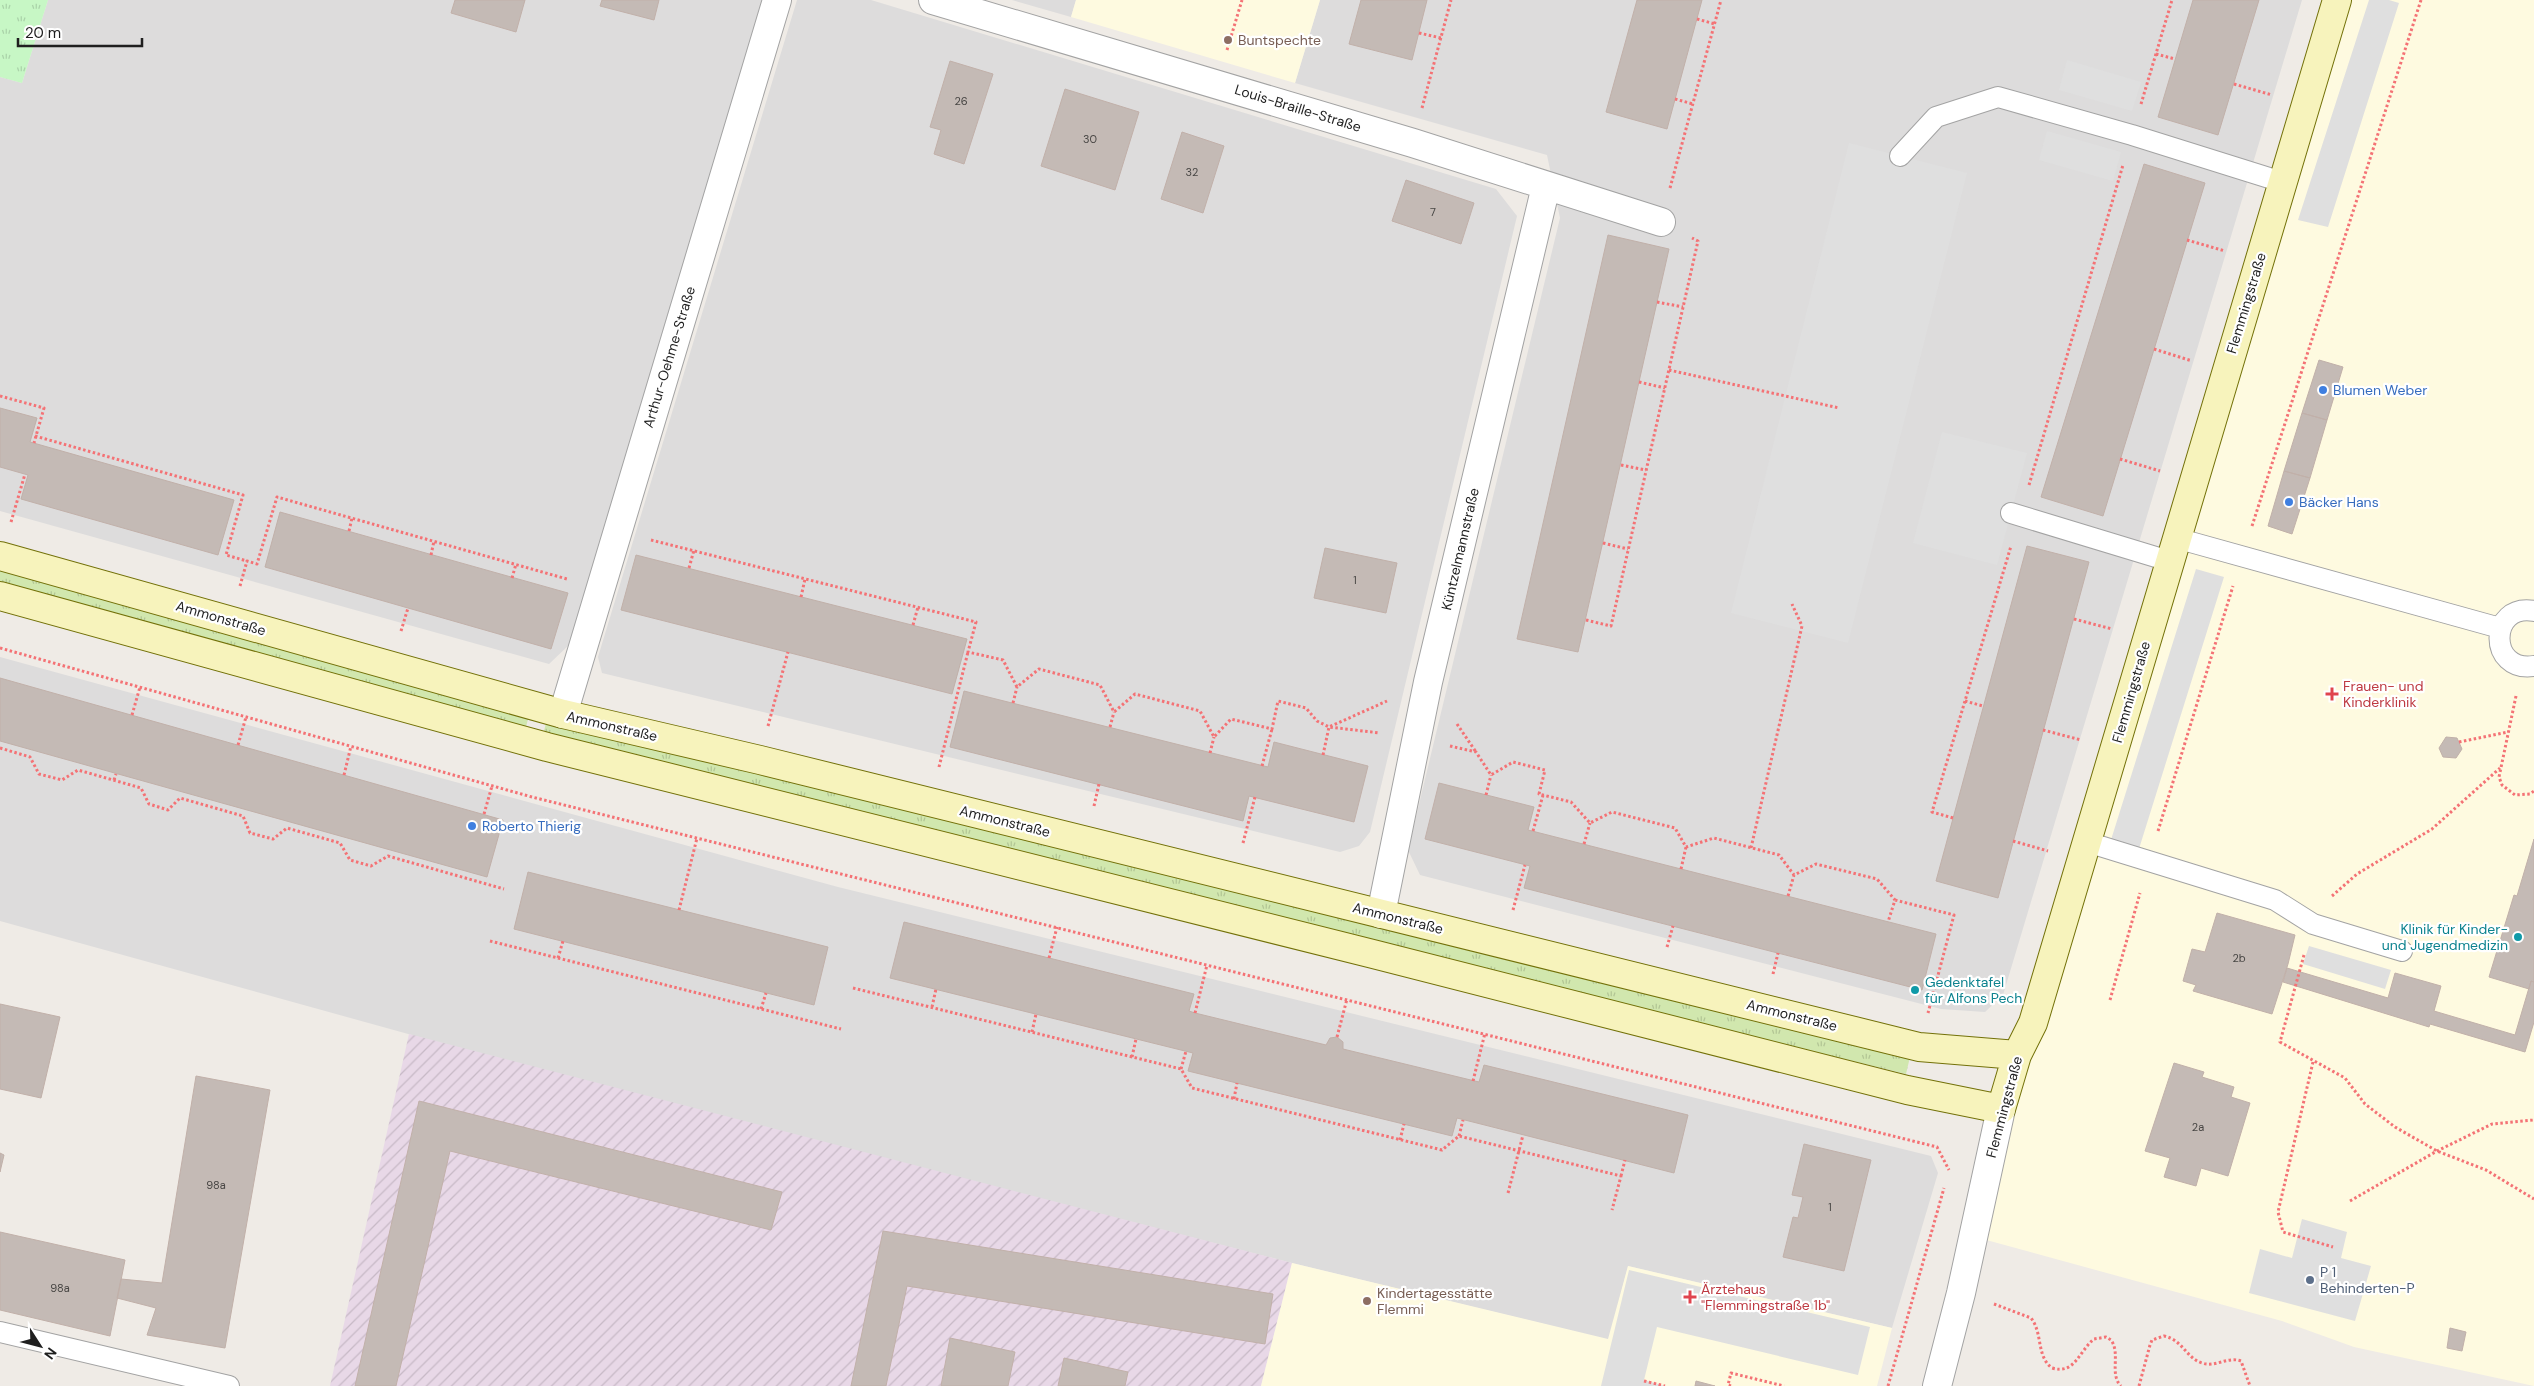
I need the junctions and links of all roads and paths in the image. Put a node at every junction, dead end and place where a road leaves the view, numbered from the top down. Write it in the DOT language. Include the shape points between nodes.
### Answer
graph roads {
  1 [pos="777,0"];
  2 [pos="933,0"];
  3 [pos="1242,0"];
  4 [pos="1451,0"];
  5 [pos="1721,0"];
  6 [pos="2172,0"];
  7 [pos="2337,0"];
  8 [pos="2421,0"];
  9 [pos="1697,19"];
  10 [pos="1715,24"];
  11 [pos="1419,33"];
  12 [pos="1441,38"];
  13 [pos="2156,54"];
  14 [pos="2175,59"];
  15 [pos="1216,84"];
  16 [pos="1675,99"];
  17 [pos="1693,104"];
  18 [pos="2132,135"];
  19 [pos="1413,143"];
  20 [pos="1900,156"];
  21 [pos="2282,182"];
  22 [pos="1546,186"];
  23 [pos="1661,222"];
  24 [pos="1698,241"];
  25 [pos="1657,302"];
  26 [pos="1683,307"];
  27 [pos="2154,349"];
  28 [pos="1669,370"];
  29 [pos="2225,371"];
  30 [pos="1639,382"];
  31 [pos="1665,388"];
  32 [pos="0,396"];
  33 [pos="1839,408"];
  34 [pos="35,436"];
  35 [pos="34,443"];
  36 [pos="93,452"];
  37 [pos="91,459"];
  38 [pos="2120,459"];
  39 [pos="1621,465"];
  40 [pos="1646,470"];
  41 [pos="25,474"];
  42 [pos="186,479"];
  43 [pos="2193,481"];
  44 [pos="185,486"];
  45 [pos="2015,515"];
  46 [pos="352,518"];
  47 [pos="349,531"];
  48 [pos="616,531"];
  49 [pos="434,542"];
  50 [pos="1603,543"];
  51 [pos="1628,549"];
  52 [pos="2173,549"];
  53 [pos="694,550"];
  54 [pos="431,555"];
  55 [pos="2243,556"];
  56 [pos="1,557"];
  57 [pos="247,561"];
  58 [pos="516,564"];
  59 [pos="689,568"];
  60 [pos="512,578"];
  61 [pos="806,578"];
  62 [pos="599,588"];
  63 [pos="0,596"];
  64 [pos="801,597"];
  65 [pos="1792,604"];
  66 [pos="918,607"];
  67 [pos="2534,611"];
  68 [pos="2074,618"];
  69 [pos="1586,620"];
  70 [pos="230,621"];
  71 [pos="913,626"];
  72 [pos="2500,628"];
  73 [pos="2146,638"];
  74 [pos="0,648"];
  75 [pos="788,652"];
  76 [pos="968,652"];
  77 [pos="2534,666"];
  78 [pos="1428,682"];
  79 [pos="1017,687"];
  80 [pos="140,688"];
  81 [pos="2517,692"];
  82 [pos="1965,701"];
  83 [pos="1013,702"];
  84 [pos="1983,706"];
  85 [pos="1114,712"];
  86 [pos="563,714"];
  87 [pos="132,716"];
  88 [pos="246,717"];
  89 [pos="1110,727"];
  90 [pos="1329,727"];
  91 [pos="1272,729"];
  92 [pos="2508,732"];
  93 [pos="1214,737"];
  94 [pos="1417,738"];
  95 [pos="2459,742"];
  96 [pos="238,745"];
  97 [pos="19,746"];
  98 [pos="352,746"];
  99 [pos="0,748"];
  100 [pos="1476,752"];
  101 [pos="18,753"];
  102 [pos="1210,753"];
  103 [pos="1323,755"];
  104 [pos="760,760"];
  105 [pos="1262,766"];
  106 [pos="2500,768"];
  107 [pos="116,774"];
  108 [pos="344,774"];
  109 [pos="1491,775"];
  110 [pos="114,780"];
  111 [pos="492,786"];
  112 [pos="2534,791"];
  113 [pos="1486,795"];
  114 [pos="1543,795"];
  115 [pos="1255,797"];
  116 [pos="221,803"];
  117 [pos="930,803"];
  118 [pos="219,810"];
  119 [pos="484,814"];
  120 [pos="1953,818"];
  121 [pos="1590,823"];
  122 [pos="1533,831"];
  123 [pos="327,833"];
  124 [pos="697,838"];
  125 [pos="325,839"];
  126 [pos="2087,842"];
  127 [pos="1584,844"];
  128 [pos="1686,847"];
  129 [pos="1751,848"];
  130 [pos="2149,861"];
  131 [pos="434,862"];
  132 [pos="1525,865"];
  133 [pos="432,869"];
  134 [pos="1681,869"];
  135 [pos="1794,875"];
  136 [pos="1234,877"];
  137 [pos="504,889"];
  138 [pos="1788,896"];
  139 [pos="1895,900"];
  140 [pos="679,910"];
  141 [pos="1381,914"];
  142 [pos="1888,922"];
  143 [pos="2313,924"];
  144 [pos="1057,927"];
  145 [pos="490,940"];
  146 [pos="562,941"];
  147 [pos="1505,944"];
  148 [pos="2402,951"];
  149 [pos="558,958"];
  150 [pos="1049,958"];
  151 [pos="1207,965"];
  152 [pos="853,988"];
  153 [pos="936,990"];
  154 [pos="766,993"];
  155 [pos="1347,999"];
  156 [pos="2110,1000"];
  157 [pos="932,1007"];
  158 [pos="761,1009"];
  159 [pos="1195,1013"];
  160 [pos="1036,1014"];
  161 [pos="841,1029"];
  162 [pos="1032,1032"];
  163 [pos="1485,1033"];
  164 [pos="1337,1037"];
  165 [pos="1136,1039"];
  166 [pos="1918,1047"];
  167 [pos="1186,1051"];
  168 [pos="2017,1055"];
  169 [pos="1132,1057"];
  170 [pos="2313,1062"];
  171 [pos="1181,1069"];
  172 [pos="1473,1081"];
  173 [pos="1237,1083"];
  174 [pos="1234,1098"];
  175 [pos="2001,1110"];
  176 [pos="1463,1120"];
  177 [pos="2534,1120"];
  178 [pos="1404,1124"];
  179 [pos="1523,1135"];
  180 [pos="1460,1136"];
  181 [pos="1400,1140"];
  182 [pos="1519,1150"];
  183 [pos="2436,1151"];
  184 [pos="1625,1160"];
  185 [pos="1621,1176"];
  186 [pos="1508,1193"];
  187 [pos="2534,1199"];
  188 [pos="2350,1201"];
  189 [pos="1612,1210"];
  190 [pos="2333,1247"];
  191 [pos="1994,1304"];
  192 [pos="0,1332"];
  193 [pos="1644,1381"];
  194 [pos="230,1386"];
  195 [pos="1666,1386"];
  196 [pos="1731,1386"];
  197 [pos="1784,1386"];
  198 [pos="1888,1386"];
  199 [pos="1937,1386"];
  200 [pos="2121,1386"];
  201 [pos="2138,1386"];
  202 [pos="2250,1386"];
  1 -- 48 [label="street, Arthur-Oehme-Straße"];
  2 -- 15 [label="street, Louis-Braille-Straße"];
  3 -- 15 [label="path"];
  4 -- 12 [label="path"];
  5 -- 10 [label="path"];
  6 -- 13 [label="path"];
  7 -- 21 [label="street, Flemmingstraße"];
  8 -- 55 [label="path"];
  9 -- 10 [label="path"];
  10 -- 17 [label="path"];
  11 -- 12 [label="path"];
  12 -- 19 [label="path"];
  13 -- 14 [label="path"];
  13 -- 18 [label="path"];
  15 -- 19 [label="street, Louis-Braille-Straße"];
  16 -- 17 [label="path"];
  17 -- 23 [label="path"];
  18 -- 20 [label="lane" via="1998,97 1936,117"];
  18 -- 21 [label="lane"];
  18 -- 45 [label="path"];
  19 -- 22 [label="street, Louis-Braille-Straße"];
  21 -- 29 [label="street, Flemmingstraße"];
  22 -- 23 [label="street, Louis-Braille-Straße"];
  22 -- 78 [label="street, Küntzelmannstraße"];
  24 -- 26 [label="path"];
  25 -- 26 [label="path"];
  26 -- 28 [label="path"];
  27 -- 29 [label="path"];
  28 -- 31 [label="path"];
  28 -- 33 [label="path"];
  29 -- 43 [label="street, Flemmingstraße"];
  30 -- 31 [label="path"];
  31 -- 40 [label="path"];
  32 -- 34 [label="path" via="44,408"];
  34 -- 35 [label="path"];
  34 -- 36 [label="path"];
  36 -- 37 [label="path"];
  36 -- 42 [label="path"];
  38 -- 43 [label="path"];
  39 -- 40 [label="path"];
  40 -- 51 [label="path"];
  41 -- 56 [label="path"];
  42 -- 44 [label="path"];
  42 -- 57 [label="path" via="243,495 226,555"];
  43 -- 52 [label="street, Flemmingstraße"];
  45 -- 52 [label="lane"];
  45 -- 82 [label="path"];
  46 -- 47 [label="path"];
  46 -- 49 [label="path"];
  46 -- 57 [label="path" via="277,497 257,564"];
  48 -- 53 [label="path"];
  48 -- 62 [label="street, Arthur-Oehme-Straße"];
  49 -- 54 [label="path"];
  49 -- 58 [label="path"];
  50 -- 51 [label="path"];
  51 -- 69 [label="path" via="1611,626"];
  52 -- 55 [label="lane"];
  52 -- 73 [label="street, Flemmingstraße"];
  53 -- 59 [label="path"];
  53 -- 61 [label="path"];
  55 -- 72 [label="lane"];
  55 -- 130 [label="path"];
  56 -- 70 [label="street, Ammonstraße"];
  57 -- 70 [label="path"];
  58 -- 60 [label="path"];
  58 -- 62 [label="path"];
  61 -- 64 [label="path"];
  61 -- 66 [label="path"];
  62 -- 86 [label="street, Arthur-Oehme-Straße"];
  63 -- 175 [label="street" via="547,747 1907,1090"];
  65 -- 129 [label="path" via="1802,626"];
  66 -- 71 [label="path"];
  66 -- 76 [label="path" via="976,622"];
  67 -- 72 [label="lane" via="2513,613"];
  68 -- 73 [label="path"];
  70 -- 86 [label="street, Ammonstraße"];
  72 -- 77 [label="lane" via="2500,648 2505,656 2518,665"];
  73 -- 126 [label="street, Flemmingstraße"];
  74 -- 80 [label="path"];
  75 -- 104 [label="path"];
  76 -- 79 [label="path" via="1003,660"];
  76 -- 117 [label="path"];
  78 -- 90 [label="path"];
  78 -- 94 [label="street, Küntzelmannstraße"];
  78 -- 100 [label="path"];
  79 -- 83 [label="path"];
  79 -- 85 [label="path" via="1039,669 1100,685"];
  80 -- 87 [label="path"];
  80 -- 88 [label="path"];
  81 -- 92 [label="path"];
  82 -- 84 [label="path"];
  82 -- 120 [label="path" via="1932,812"];
  85 -- 89 [label="path"];
  85 -- 93 [label="path" via="1135,694 1200,711"];
  86 -- 104 [label="street, Ammonstraße"];
  88 -- 96 [label="path"];
  88 -- 98 [label="path"];
  90 -- 91 [label="path" via="1317,721 1306,708 1278,701"];
  90 -- 94 [label="path"];
  90 -- 103 [label="path"];
  91 -- 93 [label="path" via="1231,719"];
  91 -- 105 [label="path"];
  92 -- 95 [label="path"];
  92 -- 106 [label="path"];
  93 -- 102 [label="path"];
  94 -- 100 [label="path"];
  94 -- 141 [label="street, Küntzelmannstraße"];
  97 -- 101 [label="path"];
  98 -- 108 [label="path"];
  98 -- 111 [label="path"];
  99 -- 101 [label="path"];
  100 -- 109 [label="path"];
  101 -- 110 [label="path" via="30,757 39,774 62,780 78,770"];
  104 -- 117 [label="street, Ammonstraße"];
  106 -- 112 [label="path" via="2499,777 2508,791 2522,795"];
  106 -- 143 [label="path" via="2432,829 2356,874 2331,896"];
  107 -- 110 [label="path"];
  109 -- 113 [label="path"];
  109 -- 114 [label="path" via="1513,762 1545,770 1539,794"];
  110 -- 118 [label="path" via="141,788 149,804 168,810 180,798"];
  111 -- 119 [label="path"];
  111 -- 124 [label="path"];
  114 -- 121 [label="path" via="1571,802"];
  114 -- 122 [label="path"];
  115 -- 136 [label="path"];
  116 -- 118 [label="path"];
  117 -- 136 [label="street, Ammonstraße"];
  118 -- 125 [label="path" via="243,816 250,833 273,839 287,828"];
  121 -- 127 [label="path"];
  121 -- 128 [label="path" via="1612,812 1675,828"];
  123 -- 125 [label="path"];
  124 -- 140 [label="path"];
  124 -- 144 [label="path"];
  125 -- 133 [label="path" via="340,843 350,860 371,866 388,856"];
  126 -- 130 [label="lane"];
  126 -- 168 [label="street, Flemmingstraße" via="2033,1023"];
  128 -- 129 [label="path" via="1714,838"];
  128 -- 134 [label="path"];
  129 -- 135 [label="path" via="1779,854"];
  130 -- 143 [label="lane" via="2274,900"];
  130 -- 156 [label="path"];
  131 -- 133 [label="path"];
  132 -- 147 [label="path"];
  133 -- 137 [label="path"];
  135 -- 138 [label="path"];
  135 -- 139 [label="path" via="1816,864 1877,879"];
  136 -- 141 [label="street, Ammonstraße"];
  139 -- 142 [label="path"];
  139 -- 166 [label="path" via="1954,915"];
  141 -- 147 [label="street, Ammonstraße"];
  143 -- 148 [label="lane"];
  143 -- 170 [label="path" via="2280,1042"];
  144 -- 150 [label="path"];
  144 -- 151 [label="path"];
  145 -- 149 [label="path"];
  146 -- 149 [label="path"];
  147 -- 166 [label="street, Ammonstraße"];
  149 -- 158 [label="path"];
  151 -- 155 [label="path"];
  151 -- 159 [label="path"];
  152 -- 157 [label="path"];
  153 -- 157 [label="path"];
  154 -- 158 [label="path"];
  155 -- 163 [label="path"];
  155 -- 164 [label="path"];
  157 -- 162 [label="path"];
  158 -- 161 [label="path"];
  160 -- 162 [label="path"];
  162 -- 169 [label="path"];
  163 -- 172 [label="path"];
  163 -- 198 [label="path" via="1937,1147 1950,1169"];
  165 -- 169 [label="path"];
  166 -- 168 [label="street, Ammonstraße"];
  167 -- 171 [label="path"];
  168 -- 175 [label="street, Flemmingstraße"];
  169 -- 171 [label="path"];
  170 -- 183 [label="path" via="2345,1078 2366,1104 2395,1127"];
  170 -- 190 [label="path" via="2278,1212 2283,1232"];
  171 -- 174 [label="path" via="1192,1088"];
  173 -- 174 [label="path"];
  174 -- 181 [label="path"];
  175 -- 199 [label="street, Flemmingstraße"];
  176 -- 180 [label="path"];
  177 -- 183 [label="path" via="2492,1124"];
  178 -- 181 [label="path"];
  179 -- 182 [label="path"];
  180 -- 181 [label="path" via="1442,1150"];
  180 -- 182 [label="path"];
  182 -- 185 [label="path"];
  182 -- 186 [label="path"];
  183 -- 187 [label="path" via="2486,1170"];
  183 -- 188 [label="path"];
  184 -- 185 [label="path"];
  185 -- 189 [label="path"];
  191 -- 200 [label="path" via="2031,1318 2038,1329 2043,1356 2052,1368 2062,1370 2072,1366 2094,1339 2106,1337 2112,1340 2116,1351 2115,1374"];
  192 -- 194 [label="lane"];
  193 -- 195 [label="path"];
  196 -- 197 [label="path" via="1728,1385 1731,1373"];
  201 -- 202 [label="path" via="2152,1340 2164,1336 2179,1342 2194,1358 2205,1364 2241,1361"];
}
